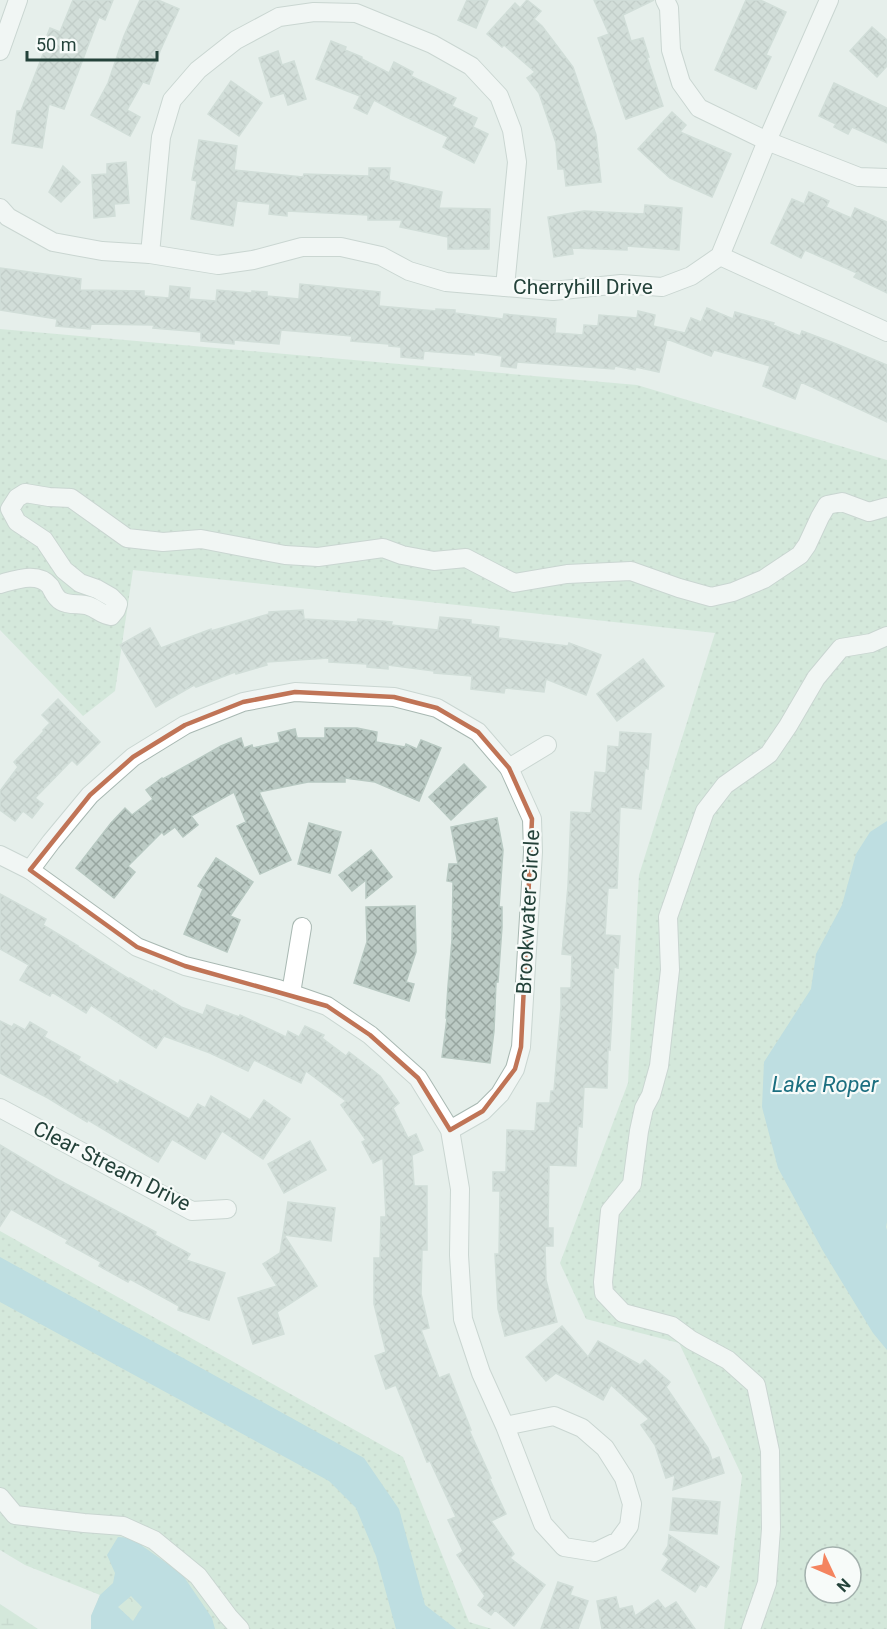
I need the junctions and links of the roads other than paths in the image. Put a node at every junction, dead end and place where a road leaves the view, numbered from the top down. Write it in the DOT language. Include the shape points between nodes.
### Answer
graph roads {
  1 [pos="18,0"];
  2 [pos="665,0"];
  3 [pos="829,0"];
  4 [pos="0,51"];
  5 [pos="766,141"];
  6 [pos="887,178"];
  7 [pos="0,208"];
  8 [pos="150,254"];
  9 [pos="720,256"];
  10 [pos="505,287"];
  11 [pos="887,332"];
  12 [pos="887,507"];
  13 [pos="0,584"];
  14 [pos="887,636"];
  15 [pos="547,745"];
  16 [pos="509,768"];
  17 [pos="0,855"];
  18 [pos="30,870"];
  19 [pos="303,927"];
  20 [pos="291,993"];
  21 [pos="0,1108"];
  22 [pos="450,1130"];
  23 [pos="227,1209"];
  24 [pos="505,1426"];
  25 [pos="0,1497"];
  26 [pos="240,1629"];
  27 [pos="751,1629"];
  1 -- 4 [label="street"];
  2 -- 5 [label="street" via="669,8 671,50 681,83 699,108"];
  3 -- 5 [label="street"];
  5 -- 6 [label="street" via="859,177"];
  5 -- 9 [label="street"];
  7 -- 8 [label="street, Cherryhill Drive" via="8,217 53,242"];
  8 -- 10 [label="street, Cherryhill Drive" via="218,265 302,247 341,247 381,256 409,271 446,282"];
  8 -- 10 [label="street" via="161,137 172,100 198,70 236,40 279,17 314,12 356,13 432,44 471,66 499,96 512,130 517,162"];
  9 -- 10 [label="street, Cherryhill Drive" via="691,276 662,287 621,284 553,291"];
  9 -- 11 [label="street"];
  12 -- 13 [label="street" via="869,512 842,502 827,505 800,555 764,579 711,597 631,571 567,574 514,583 466,558 434,561 383,548 318,557 285,555 201,538 163,542 127,538 71,498 24,493 9,509 17,522 44,540 64,570 80,583 118,604 107,616 91,607 62,602 44,580"];
  14 -- 27 [label="street" via="842,648 816,678 769,754 725,784 705,811 668,917 670,970 659,1066 644,1108 632,1184 610,1212 604,1293 623,1313 672,1326 728,1360 756,1384 770,1451 771,1529 767,1583"];
  15 -- 16 [label="street"];
  16 -- 18 [label="street, Brookwater Circle" via="478,732 437,708 394,696 295,692 243,702 185,725 133,757 90,795"];
  16 -- 22 [label="street, Brookwater Circle" via="532,819 534,852 521,1047 515,1069 500,1094 483,1111"];
  17 -- 18 [label="street"];
  18 -- 20 [label="street" via="137,947 185,966"];
  19 -- 20 [label="street"];
  20 -- 22 [label="street" via="327,1006 370,1035 418,1078"];
  21 -- 23 [label="street, Clear Stream Drive" via="192,1211"];
  22 -- 24 [label="street" via="460,1189 463,1319"];
  24 -- 24 [label="street" via="543,1524 564,1547 595,1552 618,1541 630,1526 632,1504 624,1478 606,1448 582,1428 554,1416"];
  25 -- 26 [label="street" via="15,1515 123,1526 154,1540 198,1576"];
}
